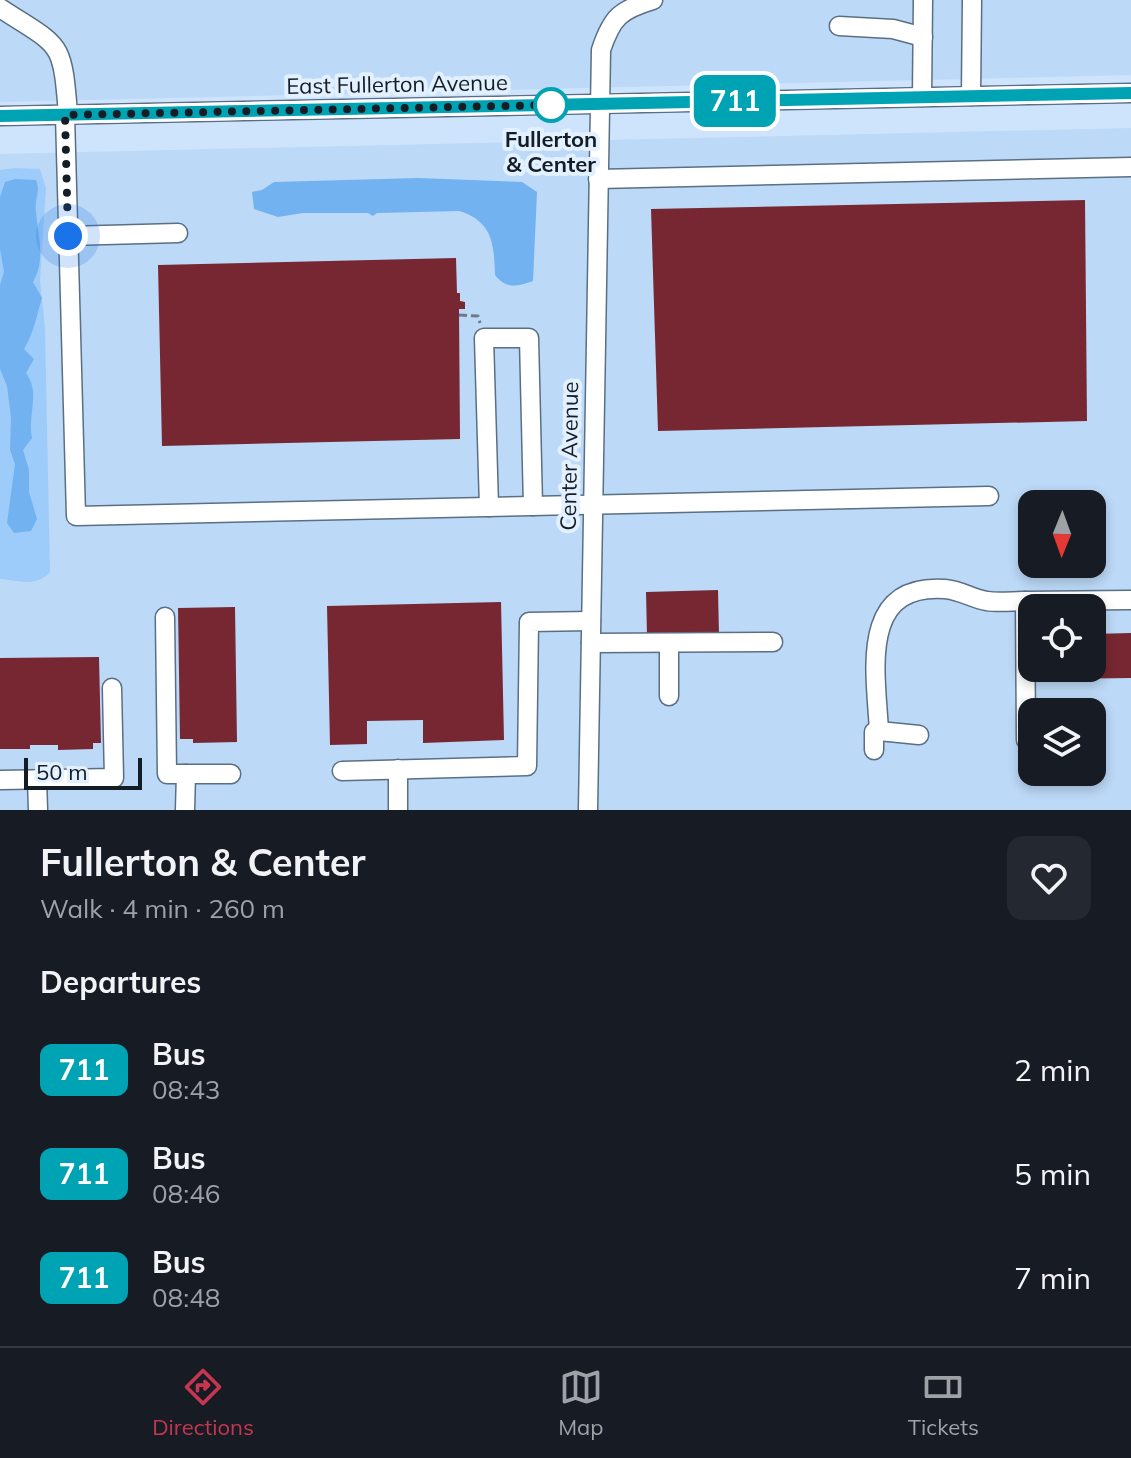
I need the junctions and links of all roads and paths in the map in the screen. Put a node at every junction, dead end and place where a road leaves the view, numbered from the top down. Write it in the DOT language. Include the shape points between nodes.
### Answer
graph roads {
  1 [pos="923,0"];
  2 [pos="972,0"];
  3 [pos="645,1"];
  4 [pos="0,8"];
  5 [pos="839,26"];
  6 [pos="923,37"];
  7 [pos="1131,93"];
  8 [pos="971,96"];
  9 [pos="922,97"];
  10 [pos="599,104"];
  11 [pos="66,114"];
  12 [pos="0,116"];
  13 [pos="1131,167"];
  14 [pos="598,179"];
  15 [pos="178,233"];
  16 [pos="68,236"];
  17 [pos="459,315"];
  18 [pos="484,338"];
  19 [pos="989,496"];
  20 [pos="593,505"];
  21 [pos="533,506"];
  22 [pos="489,507"];
  23 [pos="1106,600"];
  24 [pos="1131,600"];
  25 [pos="1018,601"];
  26 [pos="165,617"];
  27 [pos="591,621"];
  28 [pos="773,642"];
  29 [pos="591,643"];
  30 [pos="669,643"];
  31 [pos="112,688"];
  32 [pos="669,696"];
  33 [pos="879,731"];
  34 [pos="919,735"];
  35 [pos="874,750"];
  36 [pos="398,769"];
  37 [pos="342,771"];
  38 [pos="186,774"];
  39 [pos="231,774"];
  40 [pos="37,779"];
  41 [pos="0,780"];
  42 [pos="38,810"];
  43 [pos="185,810"];
  44 [pos="398,810"];
  45 [pos="588,810"];
  1 -- 6 [label="street"];
  2 -- 8 [label="street"];
  3 -- 10 [label="street, Center Avenue" via="624,10 609,26 601,50"];
  4 -- 11 [label="street" via="54,44 64,66"];
  5 -- 6 [label="street" via="893,29"];
  6 -- 9 [label="street"];
  7 -- 8 [label="street, East Fullerton Avenue"];
  8 -- 9 [label="street, East Fullerton Avenue"];
  9 -- 10 [label="street, East Fullerton Avenue"];
  10 -- 11 [label="street, East Fullerton Avenue"];
  10 -- 14 [label="street, Center Avenue"];
  11 -- 12 [label="street, East Fullerton Avenue"];
  11 -- 16 [label="street"];
  13 -- 14 [label="street"];
  14 -- 20 [label="street, Center Avenue"];
  15 -- 16 [label="street"];
  16 -- 22 [label="street" via="76,516"];
  17 -- 18 [label="path" via="478,316"];
  18 -- 21 [label="street" via="529,338"];
  18 -- 22 [label="street"];
  19 -- 20 [label="street"];
  20 -- 21 [label="street"];
  20 -- 27 [label="street, Center Avenue"];
  21 -- 22 [label="street"];
  23 -- 24 [label="street"];
  25 -- 33 [label="street" via="988,601 944,589 920,590 892,604 883,616 876,650"];
  26 -- 38 [label="street" via="167,774"];
  27 -- 29 [label="street, Center Avenue"];
  27 -- 36 [label="street" via="529,622 527,766"];
  28 -- 30 [label="street"];
  29 -- 30 [label="street"];
  29 -- 45 [label="street, Center Avenue"];
  30 -- 32 [label="street"];
  31 -- 40 [label="street" via="114,778"];
  33 -- 34 [label="street"];
  33 -- 35 [label="street" via="874,732"];
  36 -- 37 [label="street"];
  36 -- 44 [label="street"];
  38 -- 39 [label="street"];
  38 -- 43 [label="street"];
  40 -- 41 [label="street"];
  40 -- 42 [label="street"];
}
